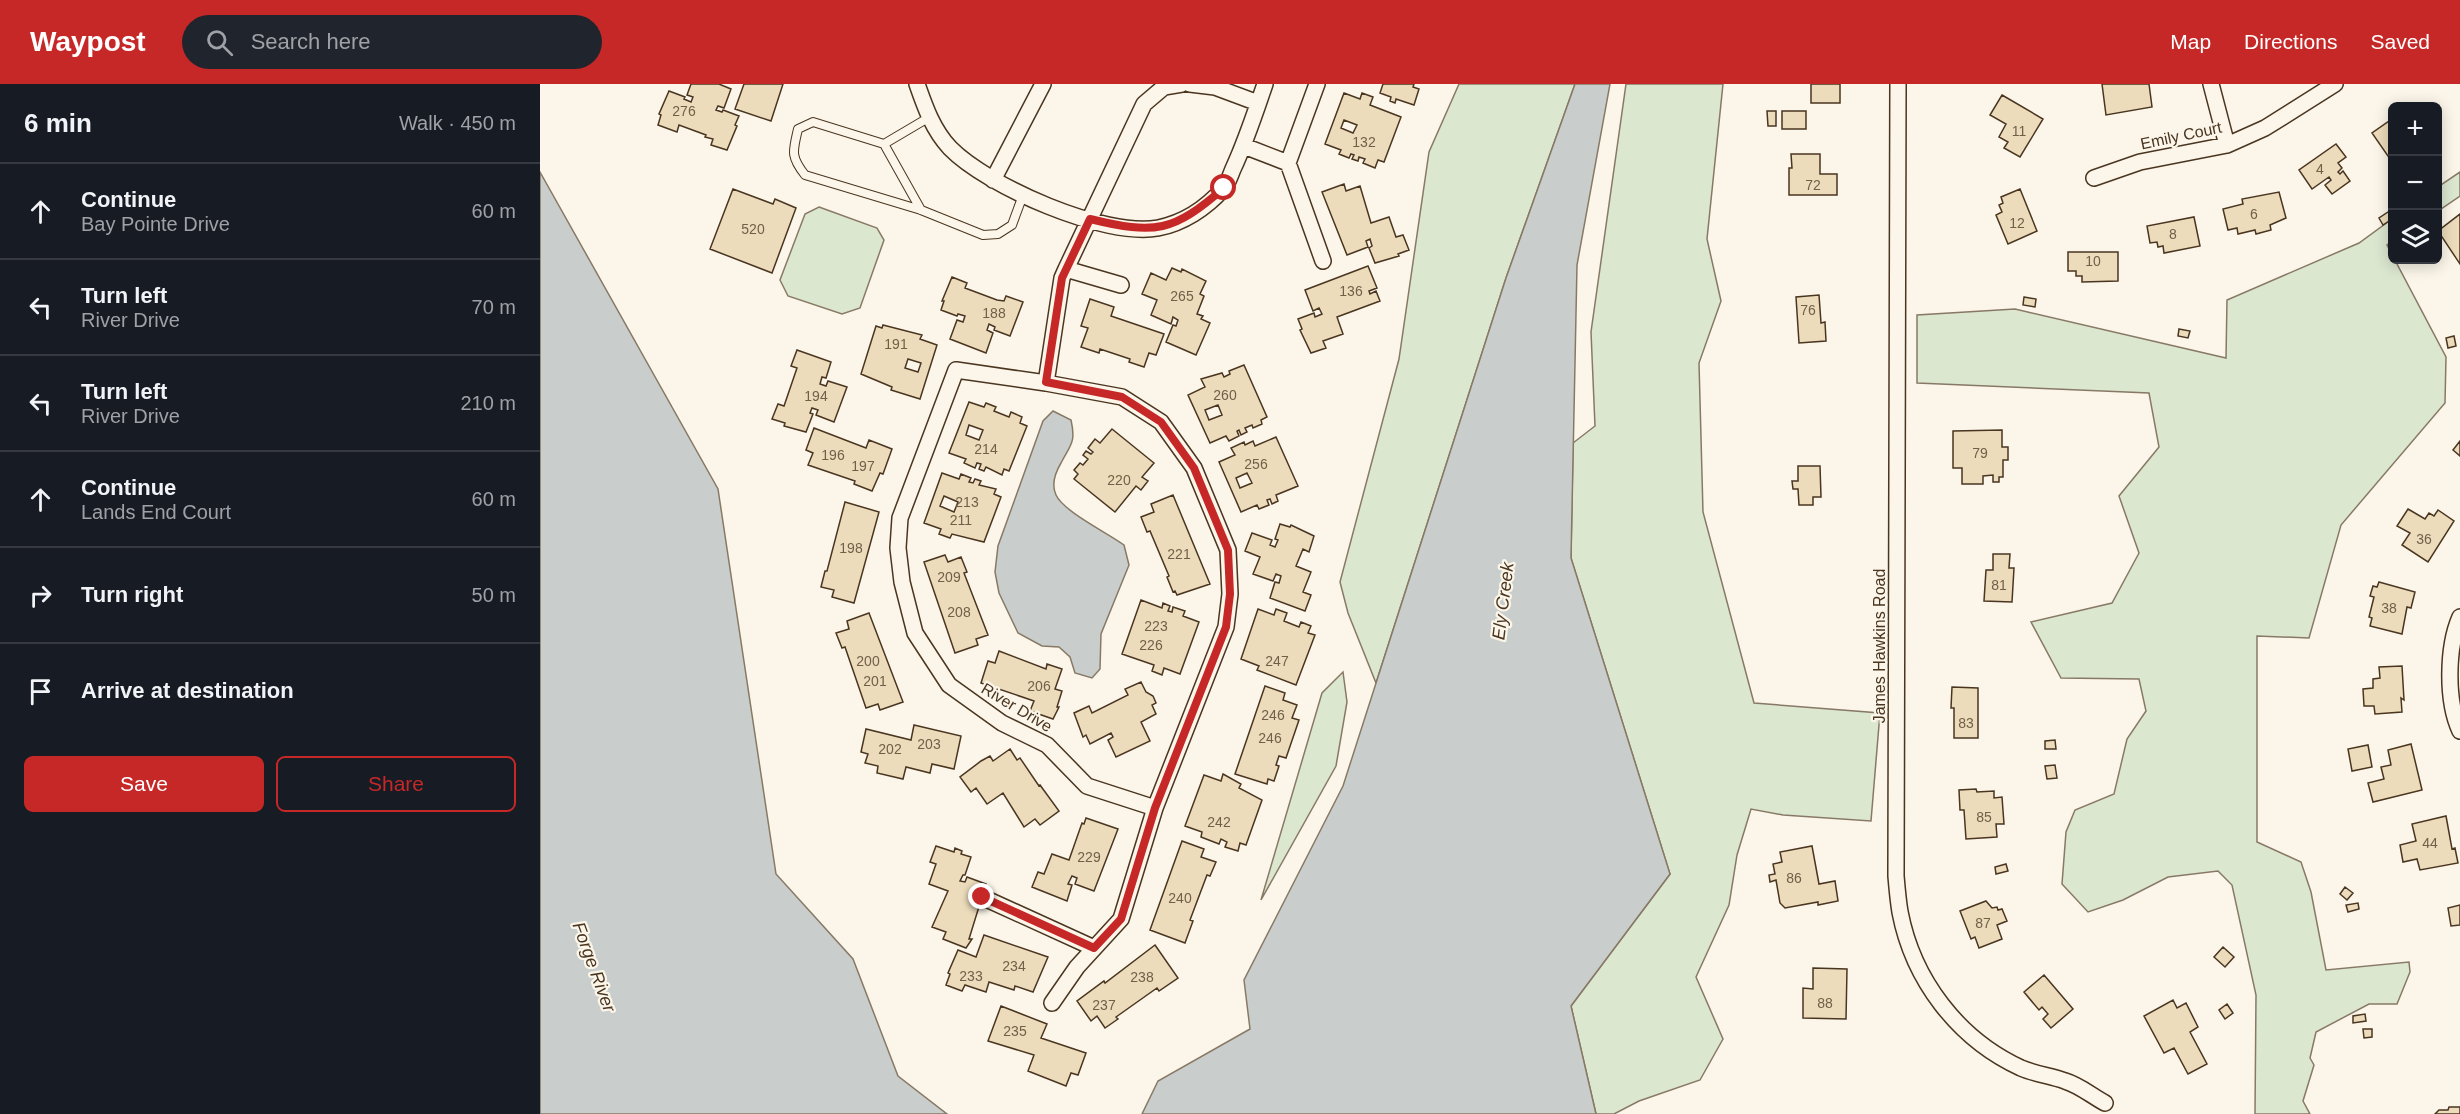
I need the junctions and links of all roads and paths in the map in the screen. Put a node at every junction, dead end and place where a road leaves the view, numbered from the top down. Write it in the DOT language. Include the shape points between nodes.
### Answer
graph roads {
  1 [pos="917,84"];
  2 [pos="1042,84"];
  3 [pos="1182,84"];
  4 [pos="1190,84"];
  5 [pos="1265,84"];
  6 [pos="1317,84"];
  7 [pos="1898,84"];
  8 [pos="2211,84"];
  9 [pos="2335,84"];
  10 [pos="1258,103"];
  11 [pos="928,118"];
  12 [pos="884,144"];
  13 [pos="2227,145"];
  14 [pos="1244,146"];
  15 [pos="1288,163"];
  16 [pos="2094,178"];
  17 [pos="993,180"];
  18 [pos="1023,195"];
  19 [pos="921,210"];
  20 [pos="1090,219"];
  21 [pos="1323,261"];
  22 [pos="1066,269"];
  23 [pos="1121,285"];
  24 [pos="1046,382"];
  25 [pos="2460,617"];
  26 [pos="2460,731"];
  27 [pos="1155,808"];
  28 [pos="982,897"];
  29 [pos="1094,948"];
  30 [pos="1052,1003"];
  31 [pos="2105,1103"];
  1 -- 11 [label="street"];
  2 -- 17 [label="street"];
  3 -- 20 [label="street" via="1164,87 1144,104"];
  4 -- 10 [label="street" via="1215,87"];
  5 -- 10 [label="street"];
  6 -- 15 [label="street"];
  7 -- 31 [label="street, James Hawkins Road" via="1896,876 1900,912 1927,984 1961,1029 1982,1046 2022,1068 2068,1082"];
  8 -- 13 [label="street"];
  9 -- 13 [label="street, Emily Court" via="2265,128"];
  10 -- 14 [label="street"];
  11 -- 12 [label="lane"];
  11 -- 17 [label="street" via="950,147"];
  12 -- 19 [label="lane"];
  12 -- 19 [label="lane" via="813,122 798,129 792,153 805,175"];
  13 -- 16 [label="street, Emily Court" via="2140,162"];
  14 -- 15 [label="street"];
  14 -- 20 [label="street" via="1224,188 1178,222 1135,229"];
  15 -- 21 [label="street"];
  17 -- 18 [label="street"];
  18 -- 19 [label="lane" via="1012,225 998,234 983,235"];
  18 -- 20 [label="street"];
  20 -- 22 [label="street"];
  22 -- 23 [label="street"];
  22 -- 24 [label="street"];
  24 -- 27 [label="street, River Drive" via="1122,397 1161,422 1194,468 1228,550 1230,594 1226,627"];
  24 -- 27 [label="street, River Drive" via="956,370 900,518 902,582 915,633 949,685 1002,723 1047,745 1086,786"];
  25 -- 26 [label="street" via="2451,663 2452,714"];
  27 -- 29 [label="street" via="1121,919"];
  28 -- 29 [label="street"];
  29 -- 30 [label="street"];
}
